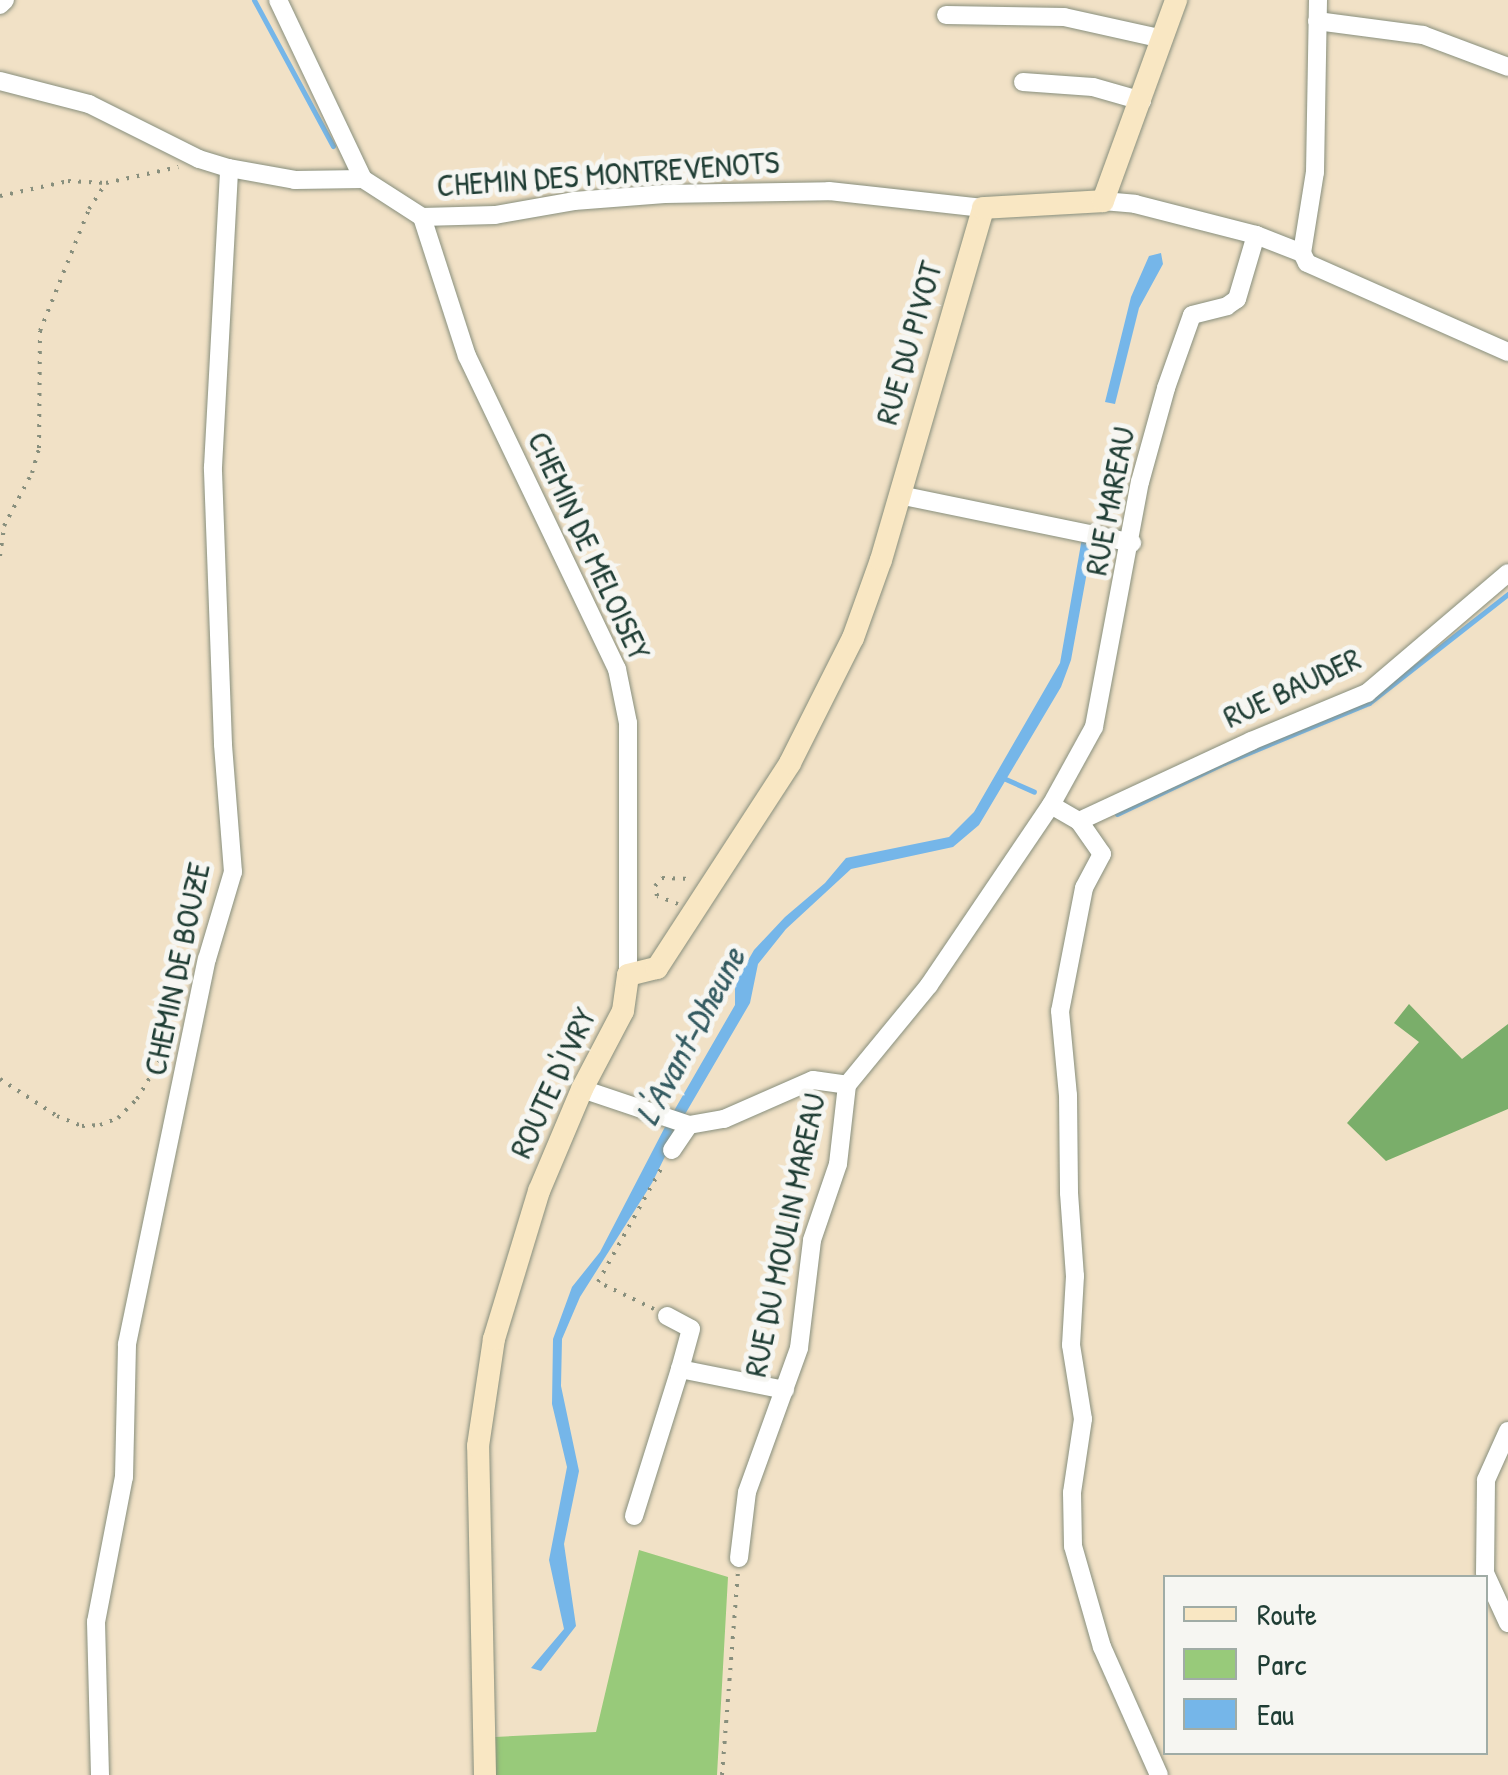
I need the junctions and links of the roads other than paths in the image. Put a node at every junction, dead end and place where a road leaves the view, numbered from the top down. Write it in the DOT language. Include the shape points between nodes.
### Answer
graph roads {
  1 [pos="278,0"];
  2 [pos="1176,0"];
  3 [pos="1318,0"];
  4 [pos="946,15"];
  5 [pos="1316,20"];
  6 [pos="1163,40"];
  7 [pos="1508,67"];
  8 [pos="0,82"];
  9 [pos="1023,82"];
  10 [pos="1142,101"];
  11 [pos="229,168"];
  12 [pos="363,179"];
  13 [pos="1103,201"];
  14 [pos="982,208"];
  15 [pos="422,216"];
  16 [pos="1256,235"];
  17 [pos="1302,253"];
  18 [pos="1508,352"];
  19 [pos="899,495"];
  20 [pos="1132,543"];
  21 [pos="1508,572"];
  22 [pos="1052,805"];
  23 [pos="1079,821"];
  24 [pos="628,974"];
  25 [pos="847,1085"];
  26 [pos="582,1090"];
  27 [pos="680,1122"];
  28 [pos="672,1150"];
  29 [pos="667,1316"];
  30 [pos="680,1368"];
  31 [pos="785,1390"];
  32 [pos="1508,1430"];
  33 [pos="634,1516"];
  34 [pos="739,1558"];
  35 [pos="1486,1575"];
  36 [pos="1488,1579"];
  37 [pos="1508,1622"];
  38 [pos="100,1775"];
  39 [pos="486,1775"];
  40 [pos="1159,1775"];
  1 -- 12 [label="street"];
  2 -- 6 [label="main road"];
  3 -- 5 [label="street"];
  4 -- 6 [label="street" via="1064,17"];
  5 -- 7 [label="street" via="1423,35"];
  5 -- 17 [label="street" via="1315,172"];
  6 -- 10 [label="main road"];
  8 -- 11 [label="street" via="89,104 199,160"];
  9 -- 10 [label="street" via="1093,87"];
  10 -- 13 [label="main road"];
  11 -- 12 [label="street" via="295,180"];
  11 -- 38 [label="street, CHEMIN DE BOUZE" via="213,468 233,872 207,959 128,1344 124,1477 96,1622"];
  12 -- 15 [label="street, CHEMIN DES MONTREVENOTS"];
  13 -- 14 [label="main road"];
  13 -- 16 [label="street"];
  14 -- 15 [label="street, CHEMIN DES MONTREVENOTS" via="829,191 666,194"];
  14 -- 19 [label="main road, RUE DU PIVOT"];
  15 -- 24 [label="street, CHEMIN DE MELOISEY" via="467,356 618,670 628,723"];
  16 -- 17 [label="street"];
  16 -- 20 [label="street, RUE MAREAU" via="1237,299 1192,315 1154,425"];
  17 -- 18 [label="street" via="1307,262"];
  19 -- 20 [label="street"];
  19 -- 24 [label="main road" via="854,638 790,763 657,968"];
  20 -- 22 [label="street, RUE MAREAU" via="1094,727"];
  21 -- 23 [label="street, RUE BAUDER" via="1367,692"];
  22 -- 23 [label="street"];
  22 -- 25 [label="street, RUE DU MOULIN MAREAU" via="929,985"];
  23 -- 40 [label="street" via="1102,854 1084,888 1060,1011 1075,1276 1071,1345 1083,1419 1070,1523 1102,1647"];
  24 -- 26 [label="main road, ROUTE D'IVRY" via="624,1011"];
  25 -- 27 [label="street" via="813,1080 724,1120"];
  25 -- 31 [label="street, RUE DU MOULIN MAREAU" via="838,1164 812,1240 798,1348"];
  26 -- 27 [label="street"];
  26 -- 39 [label="main road, ROUTE D'IVRY" via="523,1237 486,1376 478,1485"];
  27 -- 28 [label="street"];
  29 -- 30 [label="street" via="691,1329"];
  30 -- 31 [label="street"];
  30 -- 33 [label="street"];
  31 -- 34 [label="street, RUE DU MOULIN MAREAU" via="747,1492"];
  32 -- 35 [label="street" via="1486,1480"];
  36 -- 37 [label="street"];
}
